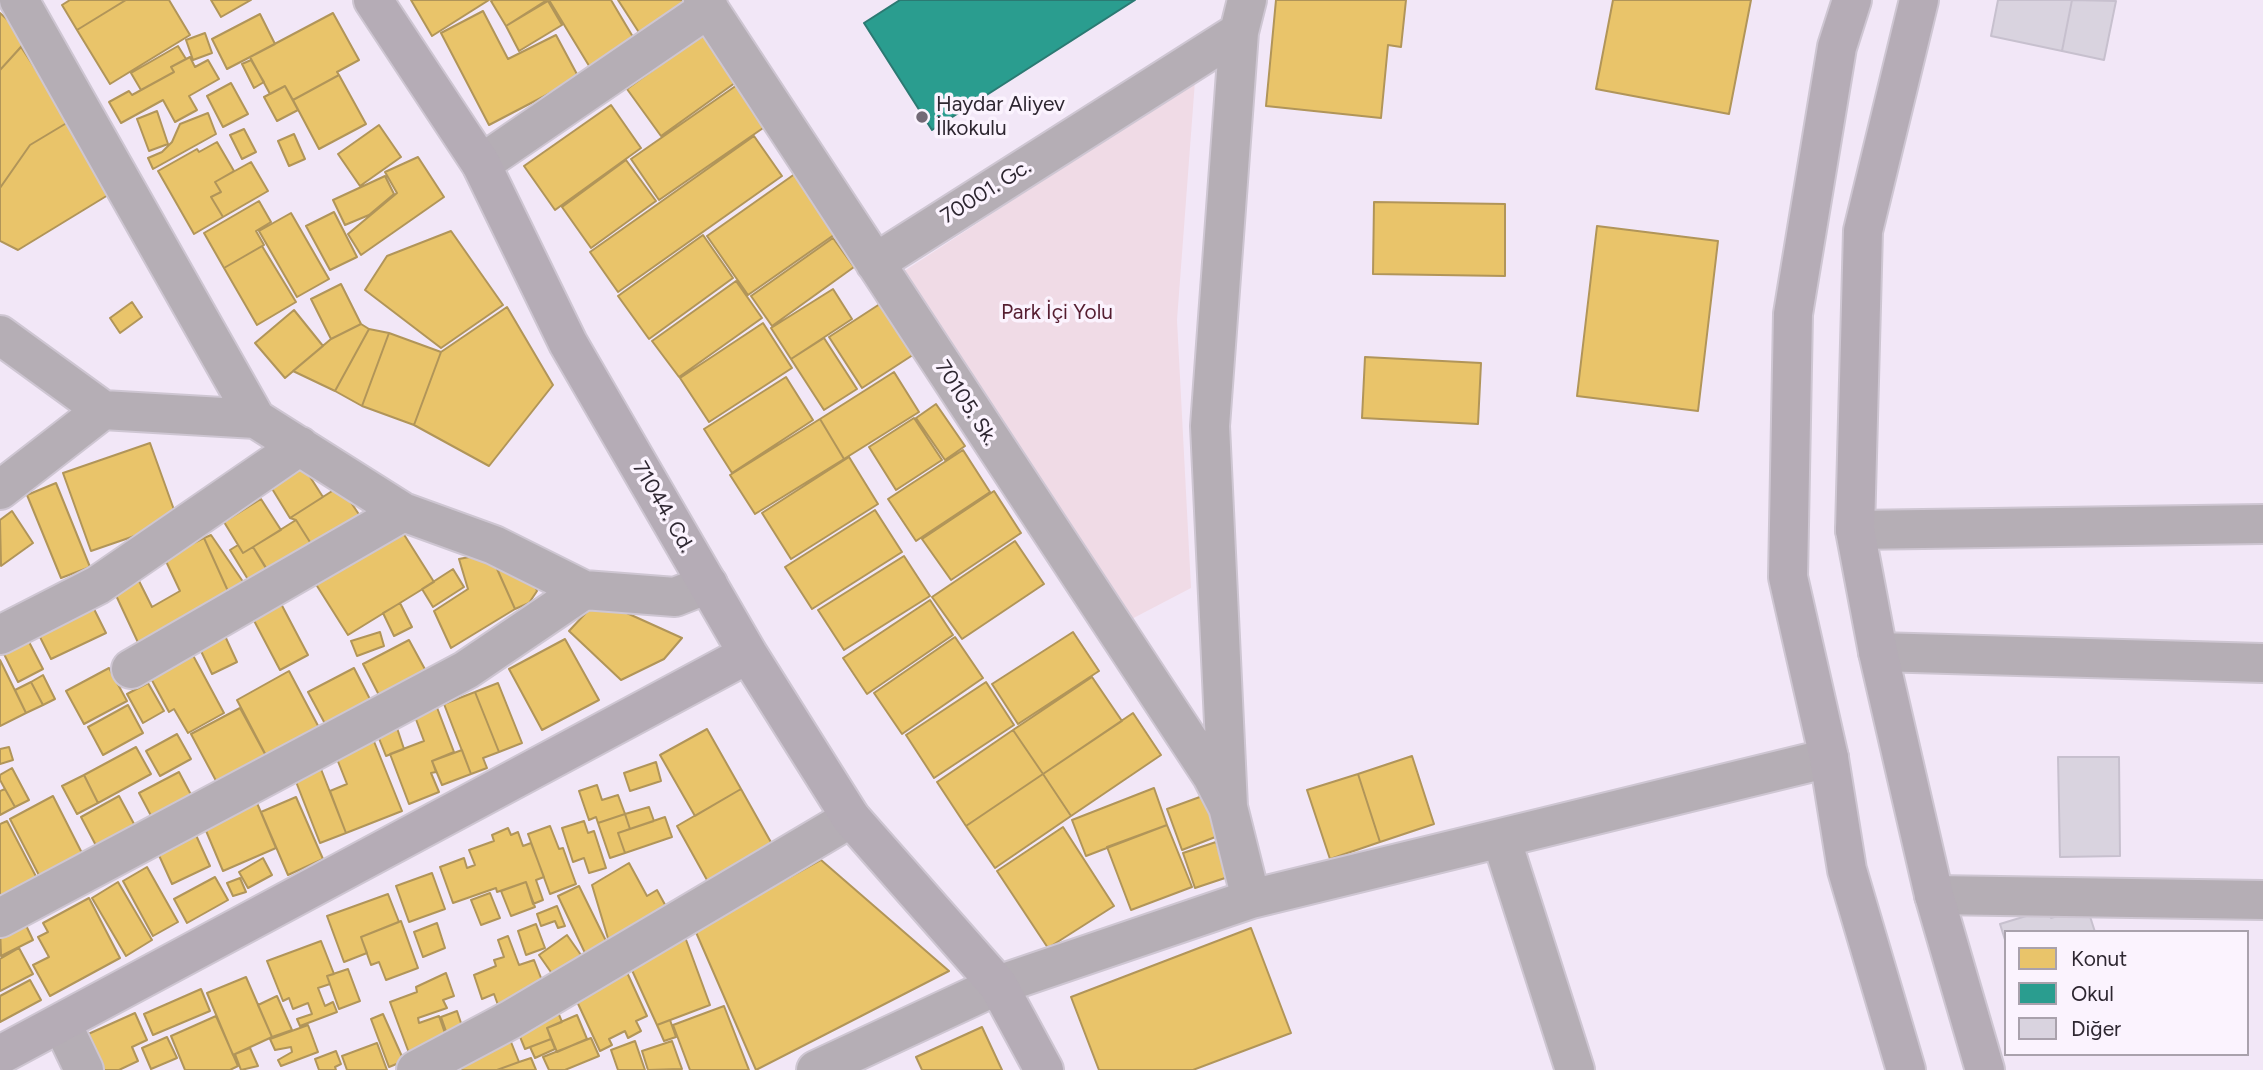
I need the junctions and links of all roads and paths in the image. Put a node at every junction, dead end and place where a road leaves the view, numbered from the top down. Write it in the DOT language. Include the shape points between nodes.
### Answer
graph roads {
  1 [pos="19,0"];
  2 [pos="373,0"];
  3 [pos="1852,0"];
  4 [pos="1919,0"];
  5 [pos="706,4"];
  6 [pos="1243,16"];
  7 [pos="481,164"];
  8 [pos="874,263"];
  9 [pos="0,335"];
  10 [pos="103,410"];
  11 [pos="256,419"];
  12 [pos="300,446"];
  13 [pos="0,490"];
  14 [pos="403,512"];
  15 [pos="2263,524"];
  16 [pos="1855,530"];
  17 [pos="708,584"];
  18 [pos="584,590"];
  19 [pos="0,635"];
  20 [pos="1878,652"];
  21 [pos="748,654"];
  22 [pos="2263,663"];
  23 [pos="131,669"];
  24 [pos="1829,758"];
  25 [pos="1228,807"];
  26 [pos="852,818"];
  27 [pos="1501,838"];
  28 [pos="1934,895"];
  29 [pos="1251,899"];
  30 [pos="2263,900"];
  31 [pos="0,918"];
  32 [pos="998,985"];
  33 [pos="62,1024"];
  34 [pos="0,1055"];
  35 [pos="84,1070"];
  36 [pos="416,1070"];
  37 [pos="816,1070"];
  38 [pos="1044,1070"];
  39 [pos="1575,1070"];
  40 [pos="1906,1070"];
  41 [pos="1985,1070"];
  1 -- 11 [label="street"];
  2 -- 7 [label="main road, 71044. Cd."];
  3 -- 24 [label="main road" via="1837,47 1793,314 1788,577"];
  4 -- 16 [label="main road" via="1863,231"];
  5 -- 7 [label="street"];
  5 -- 8 [label="street, 70105. Sk."];
  6 -- 8 [label="street, 70001. Gc."];
  6 -- 25 [label="street" via="1210,426"];
  7 -- 17 [label="main road, 71044. Cd." via="568,343"];
  8 -- 25 [label="street, 70105. Sk."];
  9 -- 10 [label="street"];
  10 -- 11 [label="street"];
  10 -- 13 [label="street"];
  11 -- 12 [label="street"];
  12 -- 14 [label="street"];
  12 -- 19 [label="street" via="98,585"];
  14 -- 18 [label="street" via="494,545"];
  14 -- 23 [label="street"];
  15 -- 16 [label="street"];
  16 -- 20 [label="main road"];
  17 -- 18 [label="street" via="674,597"];
  17 -- 21 [label="main road, 71044. Cd."];
  18 -- 31 [label="street" via="466,670"];
  20 -- 22 [label="street"];
  20 -- 28 [label="main road"];
  21 -- 26 [label="main road, 71044. Cd."];
  21 -- 33 [label="main road"];
  24 -- 27 [label="street"];
  24 -- 40 [label="main road" via="1847,870"];
  25 -- 29 [label="street"];
  26 -- 32 [label="main road, 71044. Cd."];
  26 -- 36 [label="street" via="510,1020"];
  27 -- 29 [label="street"];
  27 -- 39 [label="street"];
  28 -- 30 [label="street"];
  28 -- 41 [label="main road"];
  29 -- 32 [label="street"];
  32 -- 37 [label="street"];
  32 -- 38 [label="main road, 71044. Cd."];
  33 -- 34 [label="main road"];
  33 -- 35 [label="street"];
}
